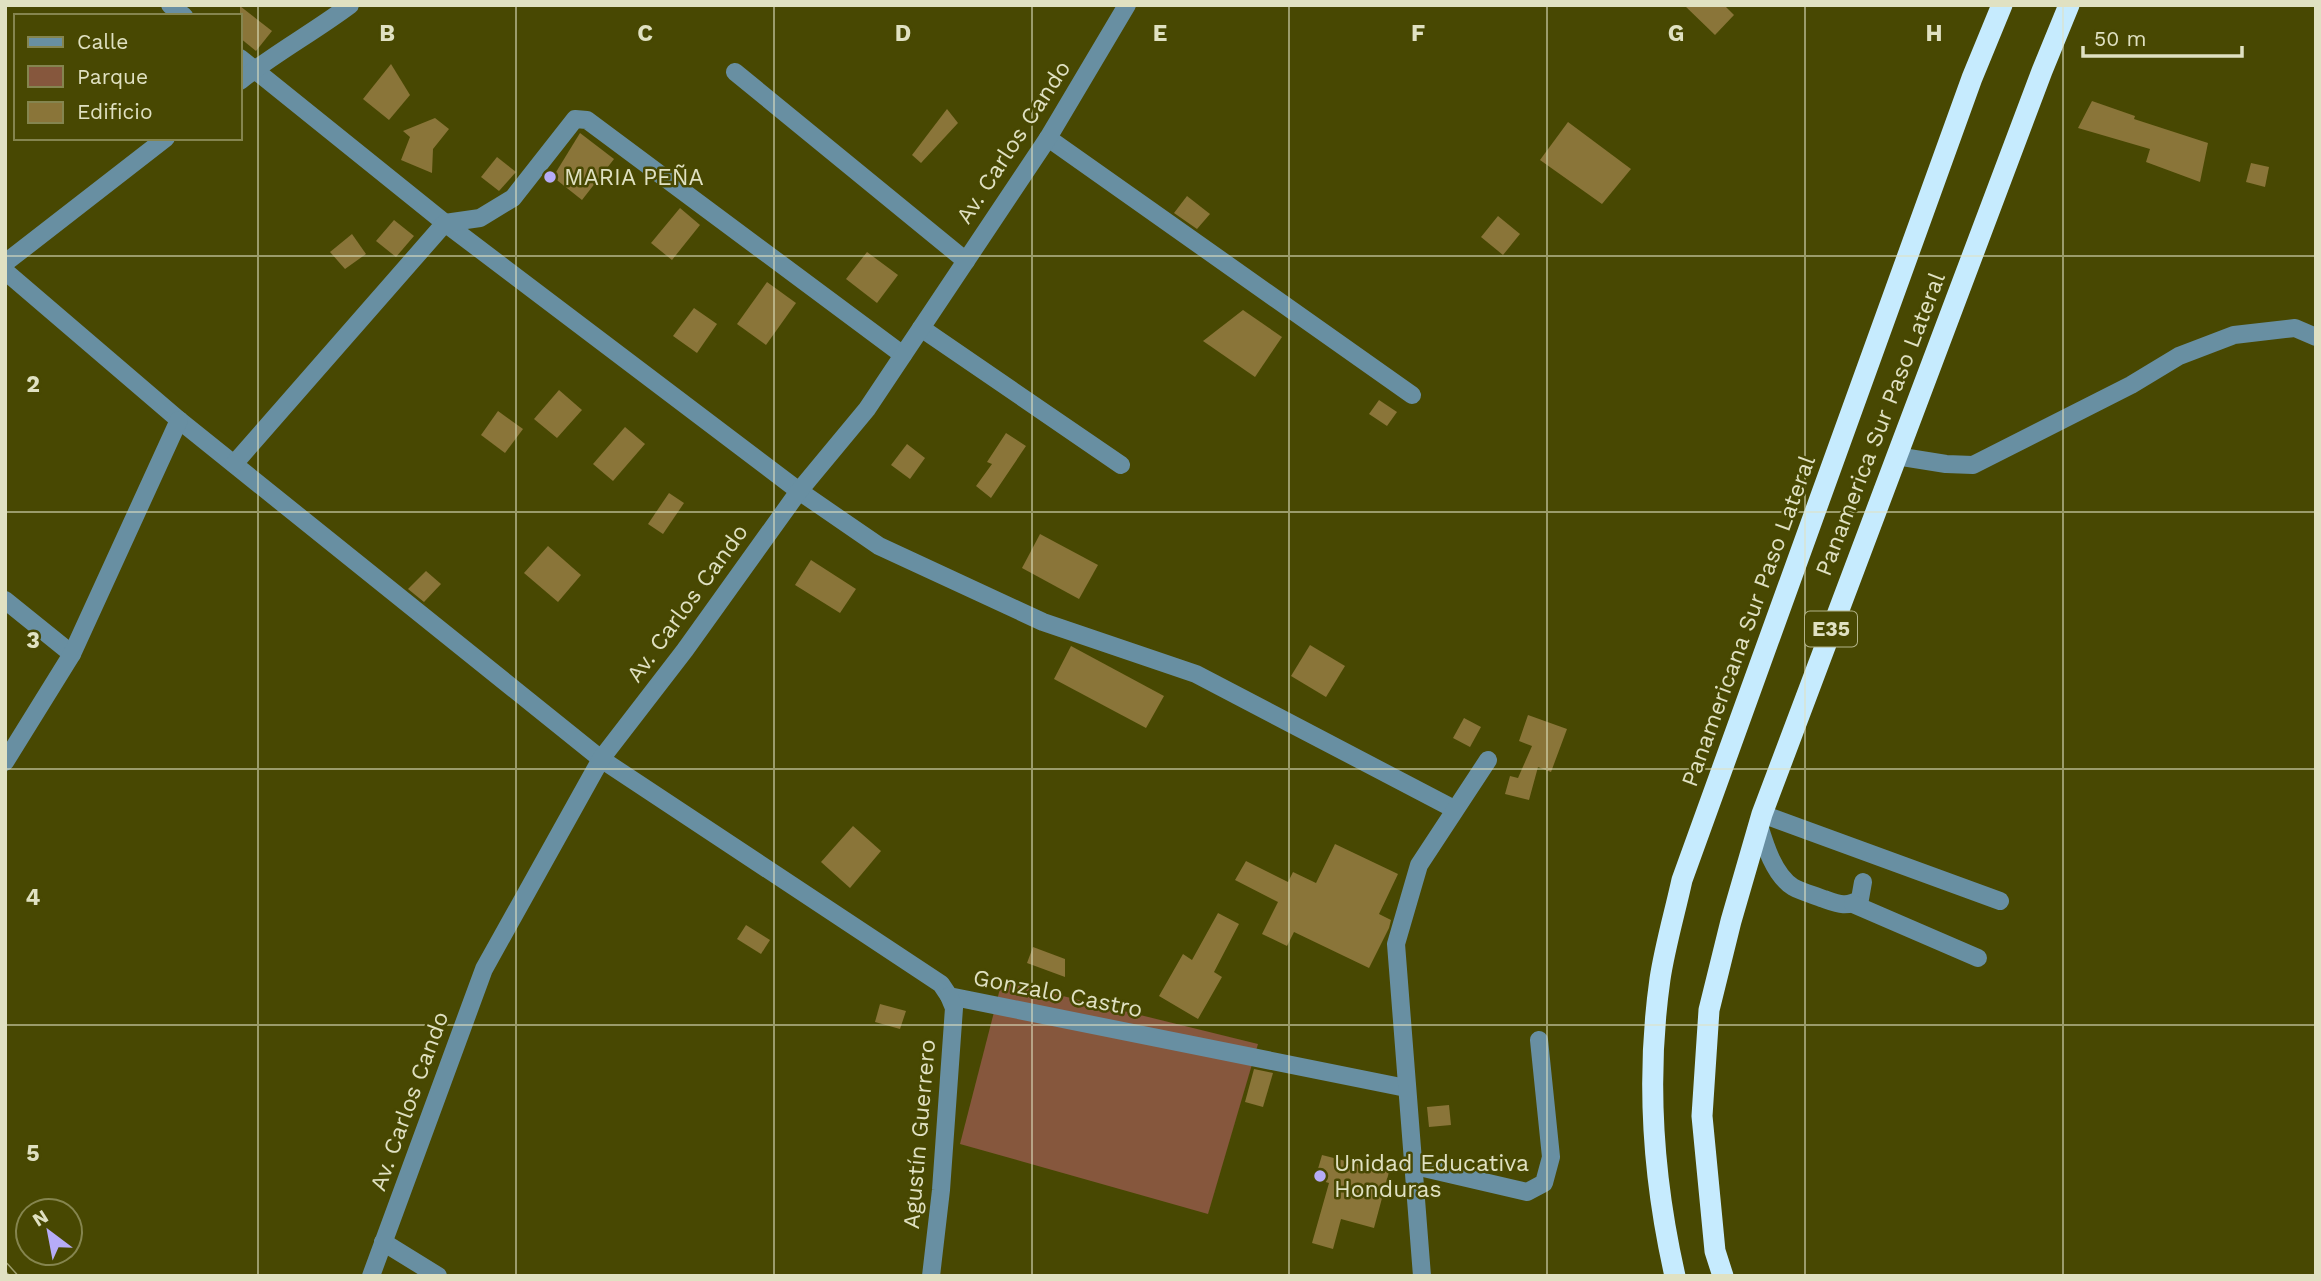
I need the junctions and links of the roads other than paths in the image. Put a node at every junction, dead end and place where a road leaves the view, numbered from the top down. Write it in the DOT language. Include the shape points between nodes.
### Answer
graph roads {
  1 [pos="350,5"];
  2 [pos="1127,5"];
  3 [pos="2002,5"];
  4 [pos="2069,5"];
  5 [pos="242,59"];
  6 [pos="255,69"];
  7 [pos="734,72"];
  8 [pos="242,79"];
  9 [pos="1048,138"];
  10 [pos="163,140"];
  11 [pos="445,223"];
  12 [pos="966,261"];
  13 [pos="5,263"];
  14 [pos="5,271"];
  15 [pos="921,328"];
  16 [pos="2316,337"];
  17 [pos="903,355"];
  18 [pos="1412,396"];
  19 [pos="179,420"];
  20 [pos="1896,456"];
  21 [pos="234,464"];
  22 [pos="1121,465"];
  23 [pos="799,491"];
  24 [pos="5,600"];
  25 [pos="72,654"];
  26 [pos="601,759"];
  27 [pos="1488,760"];
  28 [pos="5,762"];
  29 [pos="1454,809"];
  30 [pos="1760,819"];
  31 [pos="1863,882"];
  32 [pos="2000,901"];
  33 [pos="1853,904"];
  34 [pos="1978,958"];
  35 [pos="949,996"];
  36 [pos="1539,1040"];
  37 [pos="1406,1088"];
  38 [pos="1415,1166"];
  39 [pos="383,1242"];
  40 [pos="371,1276"];
  41 [pos="438,1276"];
  42 [pos="931,1276"];
  43 [pos="1422,1276"];
  44 [pos="1675,1276"];
  45 [pos="1723,1276"];
  1 -- 6 [label="street"];
  2 -- 9 [label="street, Av. Carlos Cando"];
  3 -- 44 [label="highway, Panamericana Sur Paso Lateral / E35" via="1682,880 1660,977 1653,1058 1662,1220"];
  4 -- 20 [label="highway, Panamerica Sur Paso Lateral / E35"];
  5 -- 6 [label="street"];
  6 -- 8 [label="street"];
  6 -- 11 [label="street"];
  7 -- 12 [label="street"];
  9 -- 12 [label="street, Av. Carlos Cando"];
  9 -- 18 [label="street"];
  10 -- 13 [label="street"];
  11 -- 17 [label="street" via="480,218 513,198 575,119 587,120"];
  11 -- 21 [label="street"];
  11 -- 23 [label="street"];
  12 -- 15 [label="street, Av. Carlos Cando"];
  14 -- 19 [label="street, Gonzalo Castro"];
  15 -- 17 [label="street, Av. Carlos Cando"];
  15 -- 22 [label="street"];
  16 -- 20 [label="street" via="2295,328 2234,335 2179,356 1973,465"];
  17 -- 23 [label="street, Av. Carlos Cando" via="867,409"];
  19 -- 21 [label="street, Gonzalo Castro"];
  19 -- 25 [label="street"];
  20 -- 30 [label="highway, Panamerica Sur Paso Lateral / E35"];
  21 -- 26 [label="street, Gonzalo Castro"];
  23 -- 26 [label="street, Av. Carlos Cando"];
  23 -- 29 [label="street" via="879,546 1043,622 1196,674"];
  24 -- 25 [label="street"];
  25 -- 28 [label="street"];
  26 -- 35 [label="street, Gonzalo Castro" via="941,984"];
  26 -- 39 [label="street, Av. Carlos Cando" via="484,970"];
  27 -- 29 [label="street"];
  29 -- 37 [label="street" via="1419,865 1396,944"];
  30 -- 32 [label="street"];
  30 -- 33 [label="street" via="1767,850 1786,882 1844,906"];
  30 -- 45 [label="highway, Panamerica Sur Paso Lateral / E35" via="1709,1010 1702,1116 1715,1251"];
  31 -- 33 [label="street" via="1860,899"];
  33 -- 34 [label="street"];
  35 -- 37 [label="street, Gonzalo Castro"];
  35 -- 42 [label="street, Agustín Guerrero" via="954,1008"];
  36 -- 38 [label="street" via="1551,1157 1544,1183 1527,1192"];
  37 -- 38 [label="street"];
  38 -- 43 [label="street"];
  39 -- 40 [label="street, Av. Carlos Cando"];
  39 -- 41 [label="street"];
}
